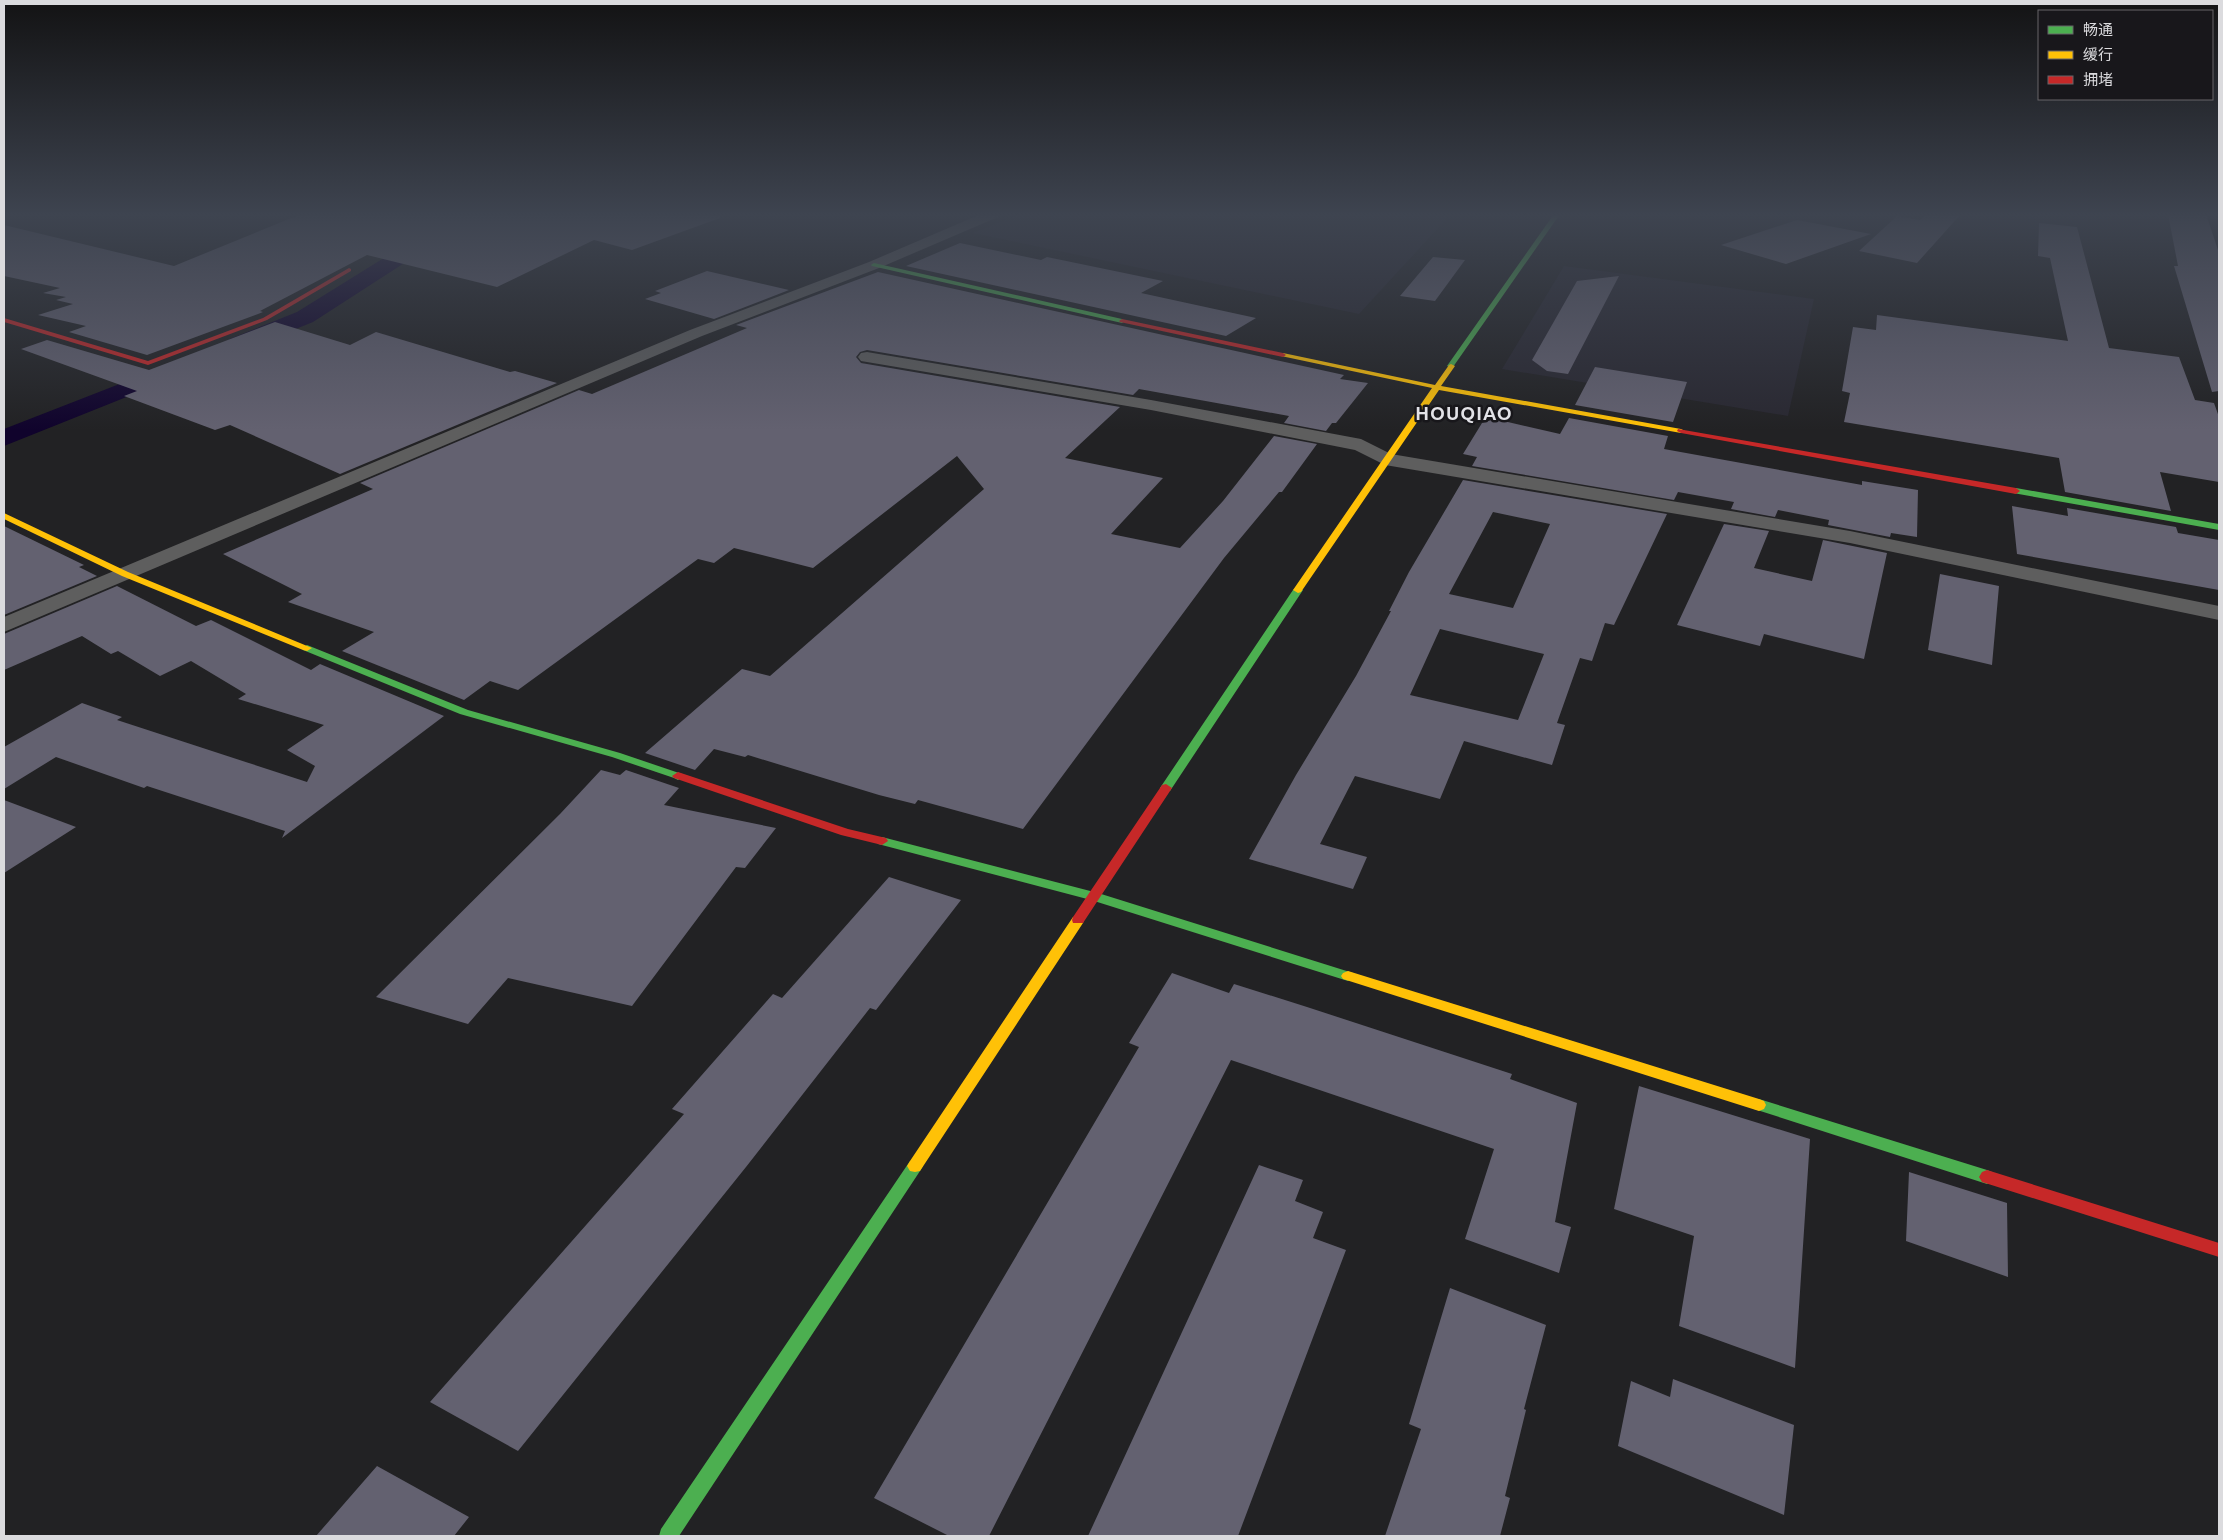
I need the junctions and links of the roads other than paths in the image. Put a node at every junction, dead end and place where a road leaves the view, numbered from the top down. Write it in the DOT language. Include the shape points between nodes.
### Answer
graph roads {
  1 [pos="322,286"];
  2 [pos="819,286"];
  3 [pos="967,286"];
  4 [pos="1507,286"];
  5 [pos="4,320"];
  6 [pos="867,357"];
  7 [pos="1443,377"];
  8 [pos="1436,387"];
  9 [pos="1541,394"];
  10 [pos="1386,459"];
  11 [pos="4,516"];
  12 [pos="2219,527"];
  13 [pos="124,574"];
  14 [pos="2219,613"];
  15 [pos="4,625"];
  16 [pos="1094,896"];
  17 [pos="2219,1250"];
  18 [pos="668,1536"];
  1 -- 5 [label="street" via="265,319 148,363"];
  2 -- 13 [label="street" via="696,333"];
  3 -- 8 [label="street"];
  4 -- 7 [label="street"];
  6 -- 10 [label="street" via="1152,405 1361,445"];
  7 -- 8 [label="street"];
  7 -- 9 [label="street"];
  8 -- 10 [label="street"];
  8 -- 12 [label="street"];
  10 -- 14 [label="street" via="1850,537"];
  10 -- 16 [label="street"];
  11 -- 13 [label="street"];
  13 -- 15 [label="street"];
  13 -- 16 [label="street" via="464,712 616,755 845,832"];
  16 -- 17 [label="street"];
  16 -- 18 [label="street"];
}
